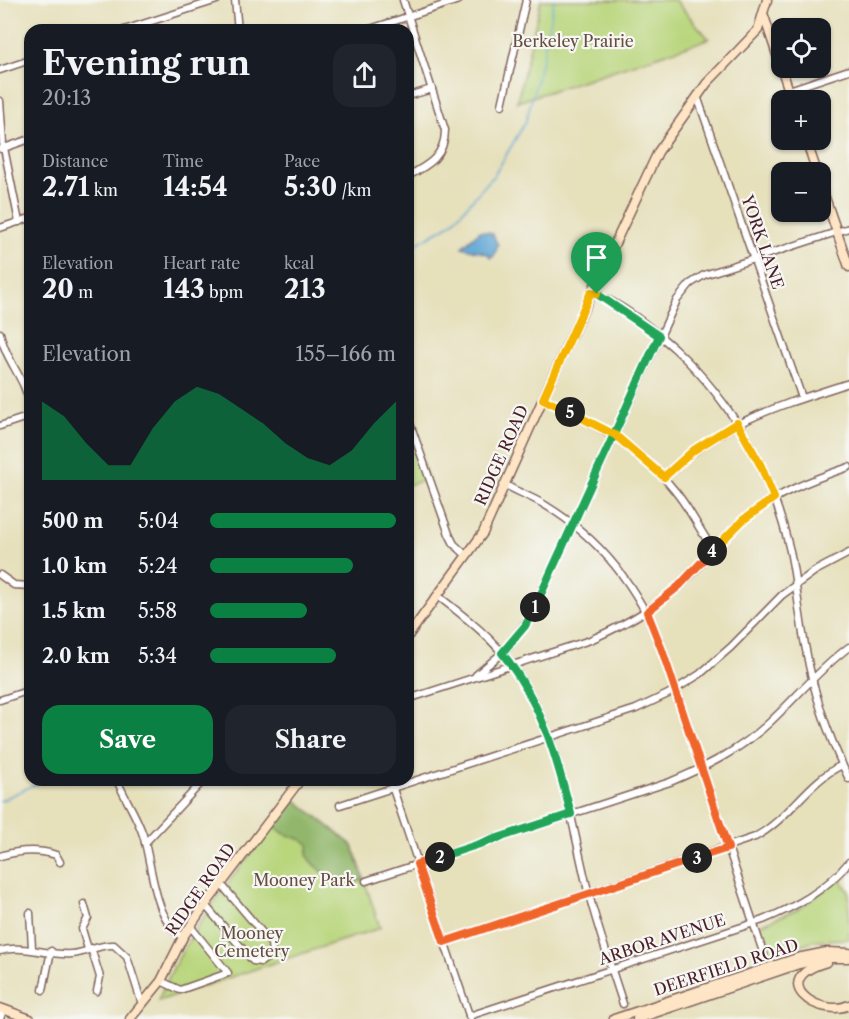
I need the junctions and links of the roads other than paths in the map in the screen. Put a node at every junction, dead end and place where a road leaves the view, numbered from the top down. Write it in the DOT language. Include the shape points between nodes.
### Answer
graph roads {
  1 [pos="216,0"];
  2 [pos="235,0"];
  3 [pos="403,0"];
  4 [pos="459,0"];
  5 [pos="526,0"];
  6 [pos="767,0"];
  7 [pos="764,15"];
  8 [pos="408,17"];
  9 [pos="142,24"];
  10 [pos="237,24"];
  11 [pos="386,24"];
  12 [pos="410,24"];
  13 [pos="414,35"];
  14 [pos="24,62"];
  15 [pos="0,70"];
  16 [pos="849,70"];
  17 [pos="432,88"];
  18 [pos="789,90"];
  19 [pos="414,94"];
  20 [pos="697,96"];
  21 [pos="0,101"];
  22 [pos="502,105"];
  23 [pos="24,141"];
  24 [pos="2,148"];
  25 [pos="414,173"];
  26 [pos="831,215"];
  27 [pos="24,220"];
  28 [pos="19,222"];
  29 [pos="0,228"];
  30 [pos="849,228"];
  31 [pos="837,232"];
  32 [pos="754,259"];
  33 [pos="849,267"];
  34 [pos="591,292"];
  35 [pos="0,333"];
  36 [pos="659,336"];
  37 [pos="24,384"];
  38 [pos="849,384"];
  39 [pos="802,398"];
  40 [pos="543,399"];
  41 [pos="24,419"];
  42 [pos="737,423"];
  43 [pos="0,426"];
  44 [pos="414,435"];
  45 [pos="615,435"];
  46 [pos="849,467"];
  47 [pos="664,477"];
  48 [pos="504,484"];
  49 [pos="774,498"];
  50 [pos="573,524"];
  51 [pos="713,549"];
  52 [pos="849,553"];
  53 [pos="467,556"];
  54 [pos="0,575"];
  55 [pos="797,584"];
  56 [pos="24,586"];
  57 [pos="438,596"];
  58 [pos="647,612"];
  59 [pos="414,628"];
  60 [pos="849,647"];
  61 [pos="502,653"];
  62 [pos="512,665"];
  63 [pos="476,675"];
  64 [pos="812,677"];
  65 [pos="676,690"];
  66 [pos="24,692"];
  67 [pos="414,697"];
  68 [pos="0,700"];
  69 [pos="550,737"];
  70 [pos="842,765"];
  71 [pos="702,769"];
  72 [pos="849,779"];
  73 [pos="414,781"];
  74 [pos="120,786"];
  75 [pos="198,786"];
  76 [pos="295,786"];
  77 [pos="399,786"];
  78 [pos="393,788"];
  79 [pos="340,805"];
  80 [pos="571,814"];
  81 [pos="145,843"];
  82 [pos="728,848"];
  83 [pos="0,856"];
  84 [pos="60,862"];
  85 [pos="849,862"];
  86 [pos="417,864"];
  87 [pos="366,881"];
  88 [pos="221,884"];
  89 [pos="589,893"];
  90 [pos="84,904"];
  91 [pos="205,905"];
  92 [pos="30,913"];
  93 [pos="754,923"];
  94 [pos="190,926"];
  95 [pos="183,936"];
  96 [pos="444,942"];
  97 [pos="32,948"];
  98 [pos="90,949"];
  99 [pos="0,951"];
  100 [pos="51,951"];
  101 [pos="764,955"];
  102 [pos="848,956"];
  103 [pos="612,969"];
  104 [pos="161,981"];
  105 [pos="43,990"];
  106 [pos="97,991"];
  107 [pos="623,1004"];
  108 [pos="143,1005"];
  109 [pos="849,1005"];
  110 [pos="807,1011"];
  111 [pos="1,1012"];
  112 [pos="469,1017"];
  113 [pos="829,1018"];
  114 [pos="30,1019"];
  115 [pos="130,1019"];
  116 [pos="614,1019"];
  117 [pos="637,1019"];
  1 -- 9 [label="street"];
  2 -- 10 [label="street"];
  3 -- 8 [label="street"];
  4 -- 8 [label="street"];
  5 -- 22 [label="street"];
  6 -- 7 [label="street, RIDGE ROAD"];
  7 -- 18 [label="street"];
  7 -- 20 [label="street, RIDGE ROAD" via="752,37 717,70"];
  8 -- 11 [label="street"];
  8 -- 12 [label="street"];
  13 -- 17 [label="street"];
  14 -- 15 [label="street"];
  16 -- 18 [label="street"];
  17 -- 19 [label="street"];
  17 -- 25 [label="street" via="445,130 441,152"];
  20 -- 32 [label="street, YORK LANE"];
  20 -- 34 [label="street, RIDGE ROAD" via="658,152"];
  21 -- 24 [label="street"];
  23 -- 24 [label="street"];
  24 -- 28 [label="street"];
  26 -- 31 [label="street"];
  27 -- 28 [label="street"];
  28 -- 29 [label="street"];
  30 -- 31 [label="street"];
  31 -- 32 [label="street"];
  31 -- 33 [label="street"];
  32 -- 36 [label="street" via="690,284"];
  32 -- 39 [label="street, YORK LANE"];
  34 -- 36 [label="street"];
  34 -- 40 [label="street, RIDGE ROAD"];
  35 -- 37 [label="street" via="6,353"];
  36 -- 42 [label="street" via="697,371"];
  36 -- 45 [label="street"];
  38 -- 39 [label="street"];
  39 -- 42 [label="street"];
  40 -- 45 [label="street"];
  40 -- 48 [label="street, RIDGE ROAD"];
  41 -- 43 [label="street"];
  42 -- 47 [label="street" via="694,450"];
  42 -- 49 [label="street"];
  44 -- 53 [label="street" via="449,534"];
  45 -- 47 [label="street"];
  45 -- 50 [label="street"];
  46 -- 49 [label="street"];
  47 -- 51 [label="street"];
  48 -- 50 [label="street"];
  48 -- 53 [label="street, RIDGE ROAD" via="483,532"];
  49 -- 51 [label="street" via="743,520"];
  49 -- 55 [label="street"];
  50 -- 58 [label="street" via="620,571"];
  50 -- 61 [label="street" via="531,615"];
  51 -- 58 [label="street" via="679,586"];
  52 -- 55 [label="street"];
  53 -- 57 [label="street, RIDGE ROAD"];
  54 -- 56 [label="street" via="14,585"];
  55 -- 64 [label="street"];
  55 -- 65 [label="street" via="716,661"];
  57 -- 59 [label="street, RIDGE ROAD"];
  57 -- 61 [label="street"];
  58 -- 62 [label="street" via="590,640"];
  58 -- 65 [label="street"];
  60 -- 64 [label="street"];
  61 -- 62 [label="street"];
  61 -- 63 [label="street"];
  62 -- 63 [label="street"];
  62 -- 69 [label="street" via="533,698"];
  63 -- 67 [label="street"];
  64 -- 70 [label="street"];
  64 -- 71 [label="street" via="756,734"];
  65 -- 69 [label="street" via="636,709"];
  65 -- 71 [label="street"];
  66 -- 68 [label="street"];
  69 -- 73 [label="street"];
  69 -- 80 [label="street"];
  70 -- 72 [label="street"];
  70 -- 82 [label="street" via="814,785 776,824"];
  71 -- 80 [label="street"];
  71 -- 82 [label="street"];
  74 -- 81 [label="street"];
  75 -- 81 [label="street"];
  76 -- 88 [label="street, RIDGE ROAD"];
  77 -- 78 [label="street"];
  78 -- 79 [label="street"];
  78 -- 86 [label="street"];
  80 -- 86 [label="street"];
  80 -- 89 [label="street"];
  81 -- 95 [label="street" via="167,923"];
  82 -- 89 [label="street"];
  82 -- 93 [label="street"];
  83 -- 84 [label="street" via="46,852 56,855"];
  85 -- 93 [label="street, ARBOR AVENUE" via="806,900"];
  86 -- 87 [label="street"];
  86 -- 96 [label="street"];
  88 -- 91 [label="street, RIDGE ROAD"];
  88 -- 91 [label="street" via="271,944 272,954 261,963 254,961"];
  89 -- 96 [label="street"];
  89 -- 103 [label="street"];
  90 -- 98 [label="street" via="88,918 82,929"];
  91 -- 94 [label="street, RIDGE ROAD"];
  92 -- 97 [label="street"];
  93 -- 101 [label="street"];
  93 -- 103 [label="street, ARBOR AVENUE"];
  94 -- 95 [label="street, RIDGE ROAD"];
  94 -- 104 [label="street" via="228,973 180,990"];
  95 -- 104 [label="street, RIDGE ROAD"];
  96 -- 112 [label="street"];
  97 -- 99 [label="street"];
  97 -- 100 [label="street"];
  98 -- 100 [label="street" via="72,954"];
  98 -- 106 [label="street" via="100,977"];
  98 -- 108 [label="street" via="114,945 124,952"];
  100 -- 105 [label="street"];
  102 -- 110 [label="street" via="813,967 802,977 799,997"];
  102 -- 116 [label="street, DEERFIELD ROAD" via="827,952 797,958"];
  102 -- 117 [label="street, DEERFIELD ROAD" via="799,964"];
  103 -- 107 [label="street"];
  103 -- 112 [label="street, ARBOR AVENUE"];
  104 -- 108 [label="street, RIDGE ROAD"];
  108 -- 115 [label="street, RIDGE ROAD"];
  109 -- 113 [label="street" via="841,1014"];
  111 -- 114 [label="street"];
}
